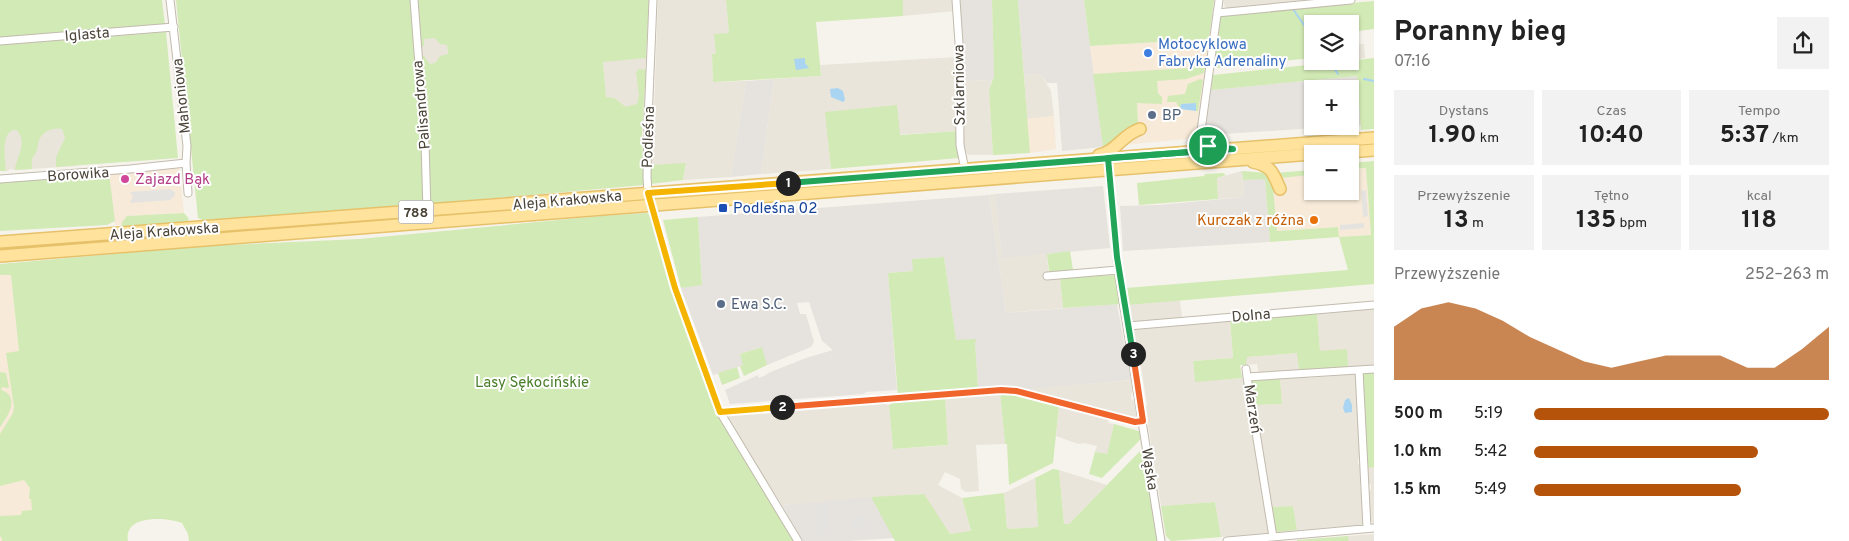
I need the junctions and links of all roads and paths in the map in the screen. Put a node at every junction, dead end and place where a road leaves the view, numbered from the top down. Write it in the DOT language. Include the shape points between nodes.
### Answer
graph roads {
  1 [pos="170,0"];
  2 [pos="414,0"];
  3 [pos="653,0"];
  4 [pos="956,0"];
  5 [pos="1219,0"];
  6 [pos="1350,0"];
  7 [pos="1217,12"];
  8 [pos="174,27"];
  9 [pos="0,41"];
  10 [pos="1140,129"];
  11 [pos="1200,138"];
  12 [pos="1374,138"];
  13 [pos="1233,149"];
  14 [pos="1374,150"];
  15 [pos="1359,151"];
  16 [pos="1189,152"];
  17 [pos="1304,155"];
  18 [pos="1242,160"];
  19 [pos="1084,161"];
  20 [pos="186,163"];
  21 [pos="1109,164"];
  22 [pos="965,170"];
  23 [pos="0,179"];
  24 [pos="1280,189"];
  25 [pos="188,193"];
  26 [pos="648,193"];
  27 [pos="653,207"];
  28 [pos="427,211"];
  29 [pos="0,242"];
  30 [pos="0,256"];
  31 [pos="1118,270"];
  32 [pos="1047,276"];
  33 [pos="1374,305"];
  34 [pos="1128,326"];
  35 [pos="1374,369"];
  36 [pos="1359,370"];
  37 [pos="720,412"];
  38 [pos="1143,421"];
  39 [pos="1371,528"];
  40 [pos="1273,537"];
  41 [pos="798,541"];
  42 [pos="1161,541"];
  43 [pos="1227,541"];
  1 -- 8 [label="street, Mahoniowa"];
  2 -- 28 [label="street, Palisandrowa"];
  3 -- 26 [label="street, Podleśna"];
  4 -- 22 [label="street, Szklarniowa" via="960,145"];
  5 -- 7 [label="street"];
  6 -- 7 [label="street"];
  7 -- 11 [label="street"];
  8 -- 9 [label="street, Iglasta"];
  8 -- 20 [label="street, Mahoniowa"];
  10 -- 19 [label="main road" via="1126,136 1110,152"];
  11 -- 13 [label="street" via="1206,146"];
  11 -- 16 [label="street"];
  12 -- 13 [label="main road, Aleja Krakowska / 788"];
  13 -- 16 [label="main road, Aleja Krakowska / 788"];
  14 -- 15 [label="main road"];
  16 -- 21 [label="main road, Aleja Krakowska / 788"];
  17 -- 18 [label="main road, Aleja Krakowska / 788"];
  18 -- 21 [label="main road, Aleja Krakowska / 788"];
  18 -- 24 [label="main road" via="1264,164"];
  19 -- 21 [label="main road, Aleja Krakowska / 788"];
  19 -- 22 [label="main road, Aleja Krakowska / 788"];
  20 -- 23 [label="street, Borowika"];
  20 -- 25 [label="street, Mahoniowa"];
  21 -- 27 [label="main road, Aleja Krakowska / 788"];
  21 -- 31 [label="street, Wąska"];
  22 -- 26 [label="main road, Aleja Krakowska / 788"];
  26 -- 27 [label="street, Podleśna"];
  26 -- 28 [label="main road, Aleja Krakowska / 788"];
  27 -- 30 [label="main road, Aleja Krakowska / 788"];
  27 -- 37 [label="street, Podleśna" via="675,288"];
  28 -- 29 [label="main road, Aleja Krakowska / 788"];
  31 -- 32 [label="street"];
  31 -- 34 [label="street, Wąska"];
  33 -- 34 [label="street, Dolna"];
  34 -- 38 [label="street, Wąska"];
  35 -- 36 [label="street, Marzeń"];
  36 -- 39 [label="street"];
  36 -- 40 [label="street, Marzeń" via="1247,373"];
  37 -- 38 [label="street" via="1001,390 1016,391 1135,422"];
  37 -- 41 [label="street, Podleśna"];
  38 -- 42 [label="street, Wąska"];
  39 -- 40 [label="street"];
  40 -- 43 [label="street"];
}
